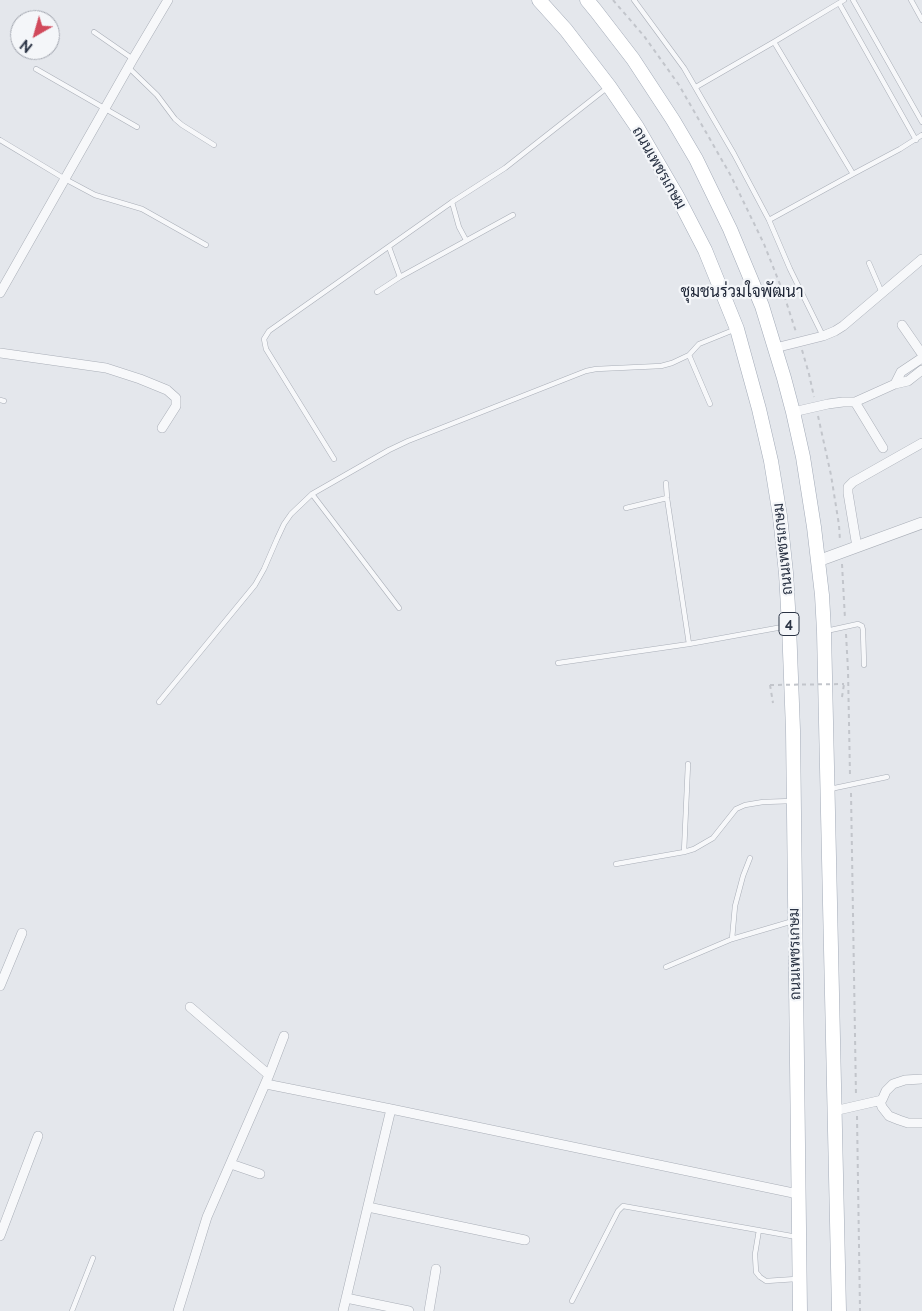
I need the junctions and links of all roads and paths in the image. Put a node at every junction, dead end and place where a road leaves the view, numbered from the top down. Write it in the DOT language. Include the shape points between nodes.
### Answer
graph roads {
  1 [pos="168,0"];
  2 [pos="539,0"];
  3 [pos="587,0"];
  4 [pos="634,0"];
  5 [pos="844,0"];
  6 [pos="854,0"];
  7 [pos="911,0"];
  8 [pos="839,3"];
  9 [pos="922,20"];
  10 [pos="94,32"];
  11 [pos="774,42"];
  12 [pos="130,63"];
  13 [pos="36,69"];
  14 [pos="609,86"];
  15 [pos="696,86"];
  16 [pos="105,108"];
  17 [pos="922,122"];
  18 [pos="138,127"];
  19 [pos="922,135"];
  20 [pos="0,140"];
  21 [pos="916,140"];
  22 [pos="214,145"];
  23 [pos="853,174"];
  24 [pos="65,179"];
  25 [pos="452,202"];
  26 [pos="513,214"];
  27 [pos="769,220"];
  28 [pos="466,240"];
  29 [pos="206,245"];
  30 [pos="389,246"];
  31 [pos="922,258"];
  32 [pos="870,263"];
  33 [pos="400,277"];
  34 [pos="377,292"];
  35 [pos="0,293"];
  36 [pos="882,293"];
  37 [pos="902,325"];
  38 [pos="737,329"];
  39 [pos="823,336"];
  40 [pos="776,348"];
  41 [pos="0,353"];
  42 [pos="689,355"];
  43 [pos="922,356"];
  44 [pos="922,370"];
  45 [pos="895,384"];
  46 [pos="855,402"];
  47 [pos="710,404"];
  48 [pos="793,412"];
  49 [pos="162,428"];
  50 [pos="922,443"];
  51 [pos="883,448"];
  52 [pos="334,459"];
  53 [pos="666,482"];
  54 [pos="312,494"];
  55 [pos="667,498"];
  56 [pos="626,508"];
  57 [pos="922,523"];
  58 [pos="857,547"];
  59 [pos="818,561"];
  60 [pos="842,565"];
  61 [pos="399,608"];
  62 [pos="789,625"];
  63 [pos="846,626"];
  64 [pos="824,631"];
  65 [pos="689,644"];
  66 [pos="558,663"];
  67 [pos="864,665"];
  68 [pos="842,697"];
  69 [pos="159,702"];
  70 [pos="773,703"];
  71 [pos="688,764"];
  72 [pos="887,777"];
  73 [pos="850,785"];
  74 [pos="828,790"];
  75 [pos="793,800"];
  76 [pos="684,852"];
  77 [pos="750,858"];
  78 [pos="616,864"];
  79 [pos="794,921"];
  80 [pos="22,933"];
  81 [pos="732,939"];
  82 [pos="666,967"];
  83 [pos="0,986"];
  84 [pos="190,1007"];
  85 [pos="284,1036"];
  86 [pos="922,1079"];
  87 [pos="268,1080"];
  88 [pos="880,1101"];
  89 [pos="856,1106"];
  90 [pos="391,1109"];
  91 [pos="834,1111"];
  92 [pos="922,1123"];
  93 [pos="38,1136"];
  94 [pos="230,1164"];
  95 [pos="260,1174"];
  96 [pos="798,1194"];
  97 [pos="368,1208"];
  98 [pos="759,1230"];
  99 [pos="0,1236"];
  100 [pos="798,1237"];
  101 [pos="525,1240"];
  102 [pos="93,1258"];
  103 [pos="436,1269"];
  104 [pos="799,1278"];
  105 [pos="346,1298"];
  106 [pos="572,1301"];
  107 [pos="72,1311"];
  108 [pos="178,1311"];
  109 [pos="343,1311"];
  110 [pos="409,1311"];
  111 [pos="429,1311"];
  112 [pos="800,1311"];
  113 [pos="839,1311"];
  114 [pos="860,1311"];
  1 -- 12 [label="street"];
  2 -- 14 [label="main road, ถนนเพชรเกษม / 4"];
  3 -- 40 [label="main road" via="633,59 696,159 747,269"];
  4 -- 15 [label="lane"];
  5 -- 8 [label="lane"];
  6 -- 17 [label="lane"];
  7 -- 9 [label="lane"];
  8 -- 11 [label="lane"];
  8 -- 21 [label="lane"];
  10 -- 12 [label="lane"];
  11 -- 15 [label="lane"];
  11 -- 23 [label="lane"];
  12 -- 16 [label="street"];
  12 -- 22 [label="lane" via="175,119"];
  13 -- 16 [label="lane"];
  14 -- 25 [label="lane" via="505,168"];
  14 -- 38 [label="main road, ถนนเพชรเกษม / 4" via="677,196 706,250"];
  15 -- 27 [label="lane"];
  16 -- 18 [label="lane"];
  16 -- 24 [label="street"];
  19 -- 21 [label="lane"];
  20 -- 24 [label="lane"];
  21 -- 23 [label="lane"];
  23 -- 27 [label="lane"];
  24 -- 29 [label="lane" via="95,195 142,209"];
  24 -- 35 [label="street"];
  25 -- 28 [label="lane"];
  25 -- 30 [label="lane"];
  26 -- 28 [label="lane"];
  27 -- 39 [label="lane"];
  28 -- 33 [label="lane"];
  30 -- 33 [label="lane"];
  30 -- 52 [label="lane" via="269,331 264,339 266,349"];
  31 -- 36 [label="street"];
  32 -- 36 [label="lane"];
  33 -- 34 [label="lane"];
  36 -- 39 [label="street" via="843,326"];
  37 -- 43 [label="street"];
  38 -- 42 [label="lane" via="699,344"];
  38 -- 62 [label="main road, ถนนเพชรเกษม / 4" via="771,461 780,516"];
  39 -- 40 [label="street"];
  40 -- 48 [label="main road"];
  41 -- 49 [label="street" via="106,368 167,390 176,398 176,406"];
  42 -- 47 [label="lane"];
  42 -- 54 [label="lane" via="661,366 586,371 408,441"];
  43 -- 45 [label="street" via="901,372"];
  44 -- 45 [label="street" via="908,381"];
  45 -- 46 [label="street"];
  46 -- 48 [label="street"];
  46 -- 51 [label="street"];
  48 -- 59 [label="main road" via="809,492"];
  50 -- 58 [label="street" via="848,487"];
  53 -- 55 [label="lane"];
  54 -- 61 [label="lane"];
  54 -- 69 [label="lane" via="284,524 256,586"];
  55 -- 56 [label="lane"];
  55 -- 65 [label="lane"];
  57 -- 58 [label="street"];
  58 -- 59 [label="street"];
  59 -- 64 [label="main road"];
  60 -- 63 [label="path"];
  62 -- 65 [label="lane"];
  62 -- 75 [label="main road, ถนนเพชรเกษม / 4"];
  63 -- 64 [label="lane"];
  63 -- 67 [label="lane" via="862,626"];
  63 -- 73 [label="path"];
  64 -- 74 [label="main road"];
  65 -- 66 [label="lane"];
  68 -- 70 [label="path, bridge" via="844,684 770,685"];
  71 -- 76 [label="lane"];
  72 -- 73 [label="lane"];
  73 -- 74 [label="lane"];
  73 -- 89 [label="path"];
  74 -- 91 [label="main road"];
  75 -- 76 [label="lane" via="763,802 736,809 713,838"];
  75 -- 79 [label="main road, ถนนเพชรเกษม / 4"];
  76 -- 78 [label="lane"];
  77 -- 81 [label="lane" via="735,906"];
  79 -- 81 [label="lane"];
  79 -- 96 [label="main road, ถนนเพชรเกษม / 4"];
  80 -- 83 [label="street"];
  81 -- 82 [label="lane"];
  84 -- 87 [label="street"];
  85 -- 87 [label="street"];
  86 -- 88 [label="street" via="893,1084"];
  87 -- 90 [label="street"];
  87 -- 94 [label="street"];
  88 -- 89 [label="street"];
  88 -- 92 [label="street" via="888,1116 908,1123"];
  89 -- 91 [label="street"];
  89 -- 114 [label="path"];
  90 -- 96 [label="street"];
  90 -- 97 [label="street"];
  91 -- 113 [label="main road"];
  93 -- 99 [label="street"];
  94 -- 95 [label="street"];
  94 -- 108 [label="street" via="207,1217"];
  96 -- 100 [label="main road, ถนนเพชรเกษม / 4"];
  97 -- 101 [label="street"];
  97 -- 105 [label="street"];
  98 -- 100 [label="lane"];
  98 -- 104 [label="lane" via="755,1254 756,1272 760,1277 766,1281"];
  98 -- 106 [label="lane" via="623,1206"];
  100 -- 104 [label="main road, ถนนเพชรเกษม / 4"];
  102 -- 107 [label="lane"];
  103 -- 111 [label="street"];
  104 -- 112 [label="main road, ถนนเพชรเกษม / 4"];
  105 -- 109 [label="street"];
  105 -- 110 [label="street"];
}
